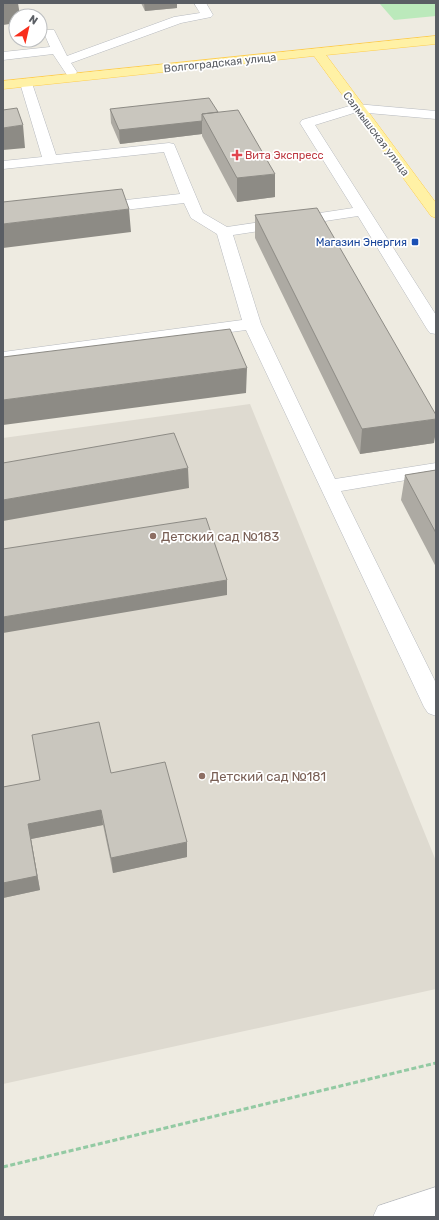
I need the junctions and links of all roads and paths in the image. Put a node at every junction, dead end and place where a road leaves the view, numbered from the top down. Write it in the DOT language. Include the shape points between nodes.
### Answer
graph roads {
  1 [pos="200,3"];
  2 [pos="50,32"];
  3 [pos="436,40"];
  4 [pos="57,50"];
  5 [pos="318,53"];
  6 [pos="3,56"];
  7 [pos="64,61"];
  8 [pos="75,78"];
  9 [pos="26,83"];
  10 [pos="3,85"];
  11 [pos="356,108"];
  12 [pos="436,115"];
  13 [pos="50,160"];
  14 [pos="3,165"];
  15 [pos="189,198"];
  16 [pos="88,209"];
  17 [pos="362,211"];
  18 [pos="436,213"];
  19 [pos="224,232"];
  20 [pos="252,324"];
  21 [pos="436,330"];
  22 [pos="3,357"];
  23 [pos="436,469"];
  24 [pos="329,487"];
  25 [pos="436,706"];
  26 [pos="436,1063"];
  27 [pos="3,1167"];
  28 [pos="436,1204"];
  29 [pos="389,1217"];
  1 -- 7 [label="street" via="207,15 178,20"];
  2 -- 4 [label="street"];
  3 -- 5 [label="main road, Волгоградская улица"];
  4 -- 6 [label="street"];
  4 -- 7 [label="street"];
  5 -- 8 [label="main road, Волгоградская улица"];
  5 -- 11 [label="main road, Салмышская улица"];
  7 -- 8 [label="street"];
  8 -- 9 [label="main road, Волгоградская улица"];
  9 -- 10 [label="main road, Волгоградская улица"];
  9 -- 13 [label="street"];
  11 -- 12 [label="street"];
  11 -- 17 [label="street" via="307,123"];
  11 -- 18 [label="main road, Салмышская улица"];
  13 -- 14 [label="street"];
  13 -- 15 [label="street" via="168,147"];
  15 -- 16 [label="street"];
  15 -- 19 [label="street" via="196,215"];
  17 -- 19 [label="street"];
  17 -- 21 [label="street"];
  19 -- 20 [label="street"];
  20 -- 22 [label="street"];
  20 -- 24 [label="street"];
  23 -- 24 [label="street"];
  24 -- 25 [label="street"];
  26 -- 27 [label="path"];
  28 -- 29 [label="street"];
}
